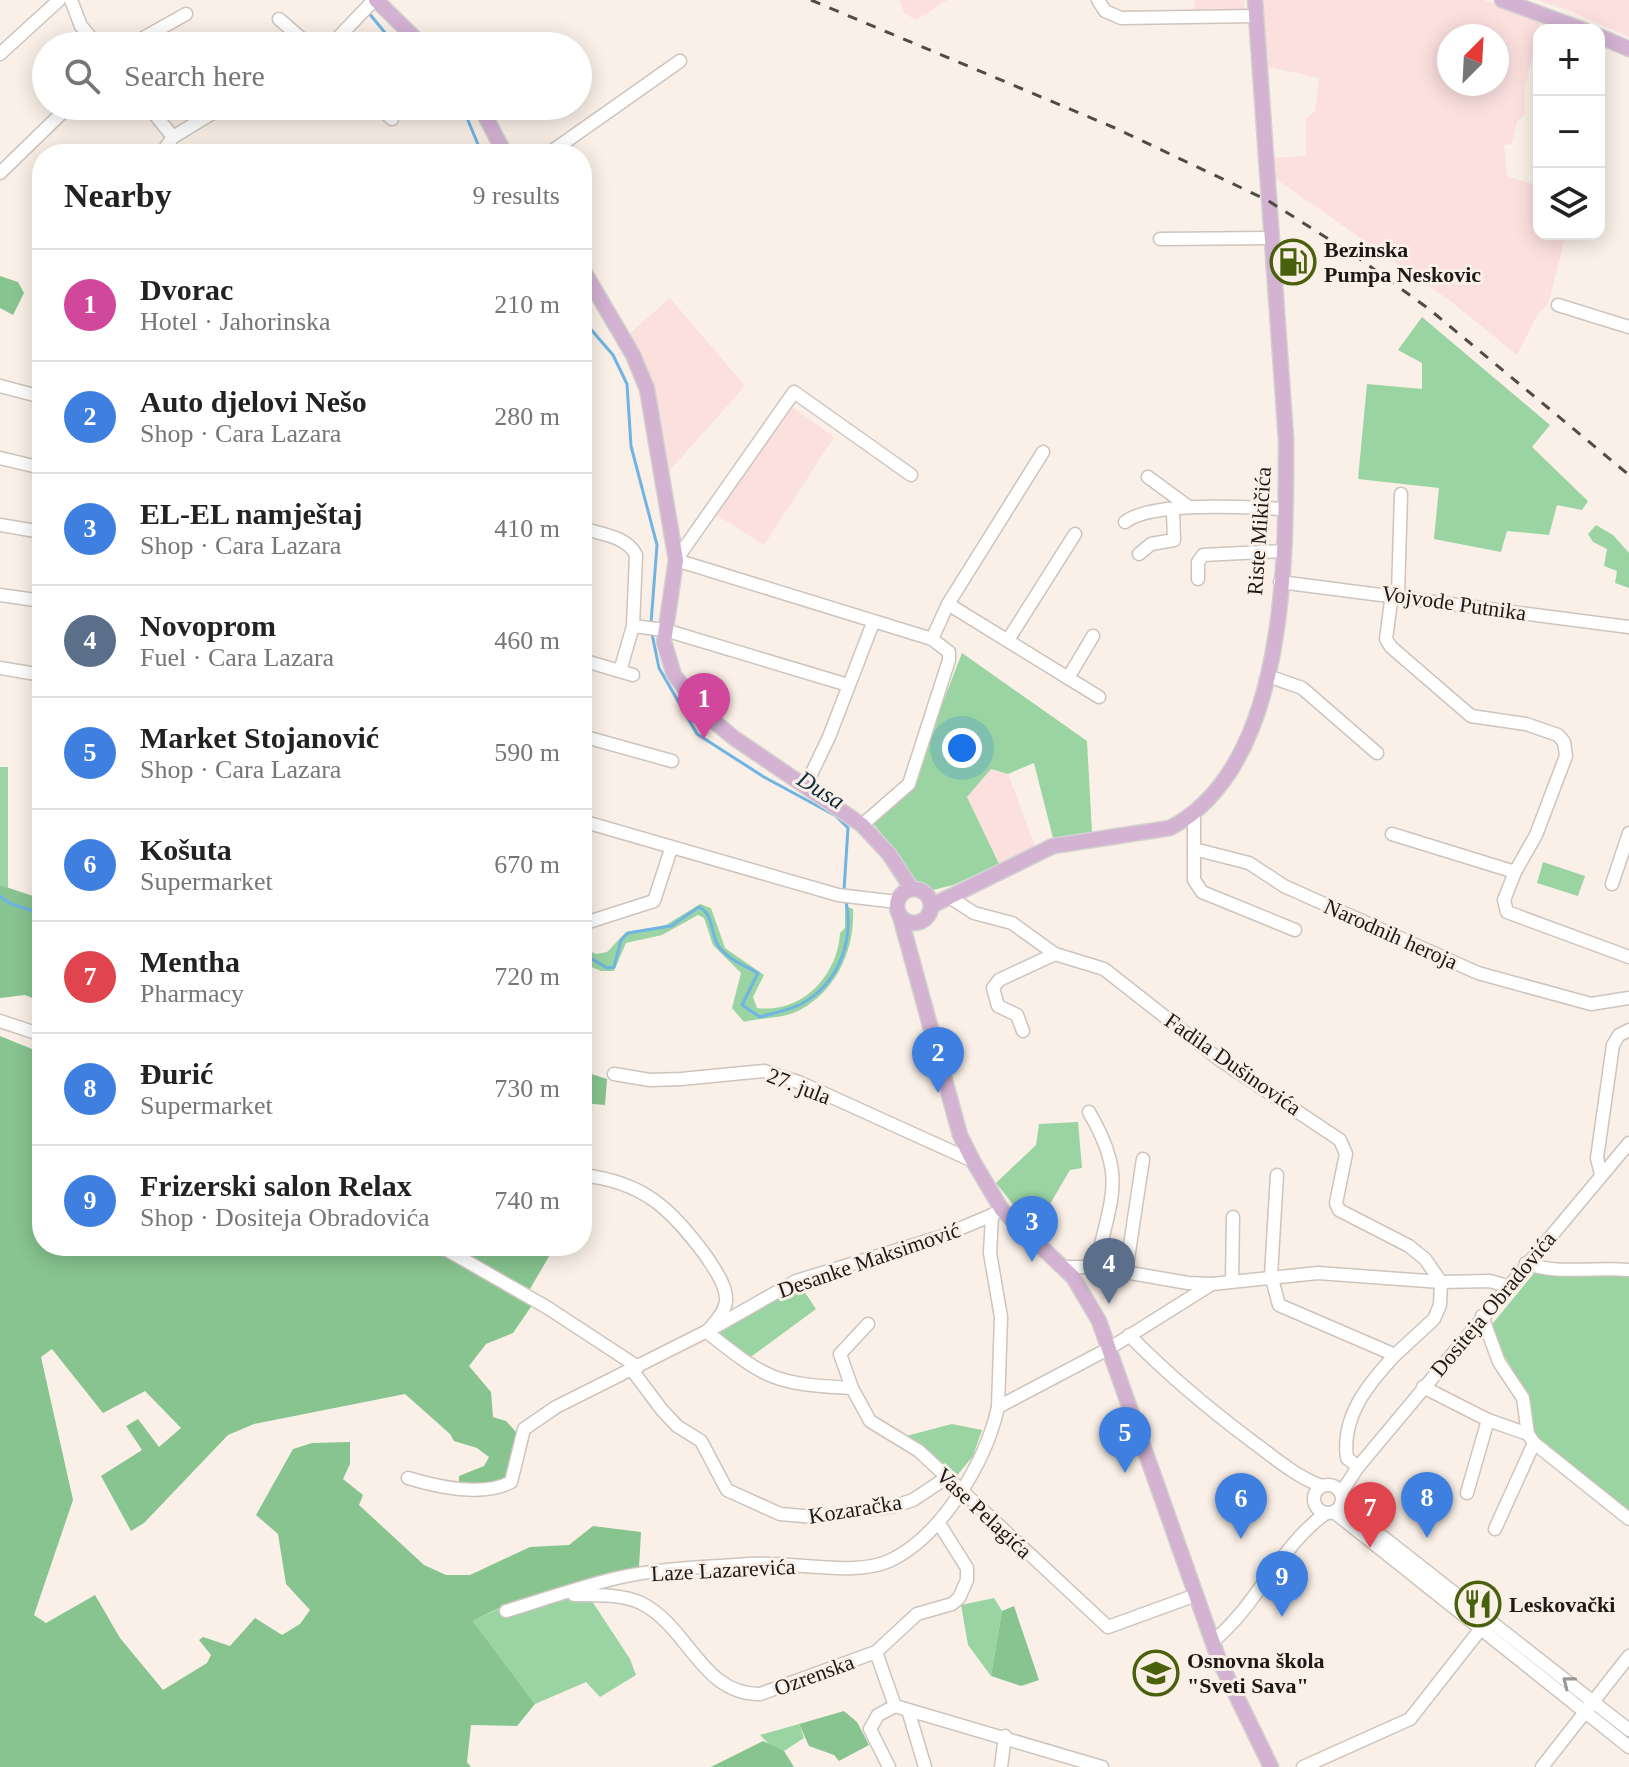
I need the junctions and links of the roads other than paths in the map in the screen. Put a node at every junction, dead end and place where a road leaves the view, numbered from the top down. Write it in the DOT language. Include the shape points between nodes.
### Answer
graph roads {
  1 [pos="59,0"];
  2 [pos="71,0"];
  3 [pos="1098,0"];
  4 [pos="1255,0"];
  5 [pos="1502,0"];
  6 [pos="370,4"];
  7 [pos="186,14"];
  8 [pos="1256,16"];
  9 [pos="279,19"];
  10 [pos="1568,24"];
  11 [pos="86,32"];
  12 [pos="154,32"];
  13 [pos="294,32"];
  14 [pos="343,32"];
  15 [pos="405,32"];
  16 [pos="1605,39"];
  17 [pos="1629,49"];
  18 [pos="0,54"];
  19 [pos="680,61"];
  20 [pos="55,120"];
  21 [pos="159,120"];
  22 [pos="201,120"];
  23 [pos="487,120"];
  24 [pos="173,137"];
  25 [pos="168,144"];
  26 [pos="500,144"];
  27 [pos="562,144"];
  28 [pos="0,173"];
  29 [pos="1269,238"];
  30 [pos="1160,239"];
  31 [pos="592,285"];
  32 [pos="1558,305"];
  33 [pos="1629,327"];
  34 [pos="0,386"];
  35 [pos="32,394"];
  36 [pos="1043,452"];
  37 [pos="0,458"];
  38 [pos="32,466"];
  39 [pos="911,475"];
  40 [pos="1148,477"];
  41 [pos="1401,494"];
  42 [pos="1189,507"];
  43 [pos="1286,509"];
  44 [pos="1173,510"];
  45 [pos="1125,522"];
  46 [pos="0,525"];
  47 [pos="32,530"];
  48 [pos="592,532"];
  49 [pos="1075,534"];
  50 [pos="1283,551"];
  51 [pos="1139,554"];
  52 [pos="676,560"];
  53 [pos="1198,579"];
  54 [pos="1280,582"];
  55 [pos="1395,594"];
  56 [pos="0,595"];
  57 [pos="32,600"];
  58 [pos="948,604"];
  59 [pos="873,623"];
  60 [pos="636,626"];
  61 [pos="1629,627"];
  62 [pos="662,630"];
  63 [pos="1093,636"];
  64 [pos="932,639"];
  65 [pos="1008,640"];
  66 [pos="592,663"];
  67 [pos="0,668"];
  68 [pos="32,673"];
  69 [pos="1268,676"];
  70 [pos="1068,678"];
  71 [pos="848,685"];
  72 [pos="1099,697"];
  73 [pos="592,739"];
  74 [pos="1377,753"];
  75 [pos="672,761"];
  76 [pos="806,785"];
  77 [pos="1194,813"];
  78 [pos="592,824"];
  79 [pos="862,825"];
  80 [pos="1629,833"];
  81 [pos="1392,834"];
  82 [pos="671,849"];
  83 [pos="1194,849"];
  84 [pos="1515,872"];
  85 [pos="980,883"];
  86 [pos="1612,884"];
  87 [pos="951,898"];
  88 [pos="909,902"];
  89 [pos="592,921"];
  90 [pos="918,923"];
  91 [pos="1295,930"];
  92 [pos="1055,954"];
  93 [pos="1629,957"];
  94 [pos="912,960"];
  95 [pos="1629,998"];
  96 [pos="0,1021"];
  97 [pos="1629,1030"];
  98 [pos="1023,1031"];
  99 [pos="32,1032"];
  100 [pos="614,1074"];
  101 [pos="1089,1112"];
  102 [pos="1629,1143"];
  103 [pos="1143,1159"];
  104 [pos="973,1161"];
  105 [pos="1277,1175"];
  106 [pos="1601,1175"];
  107 [pos="592,1177"];
  108 [pos="997,1212"];
  109 [pos="1233,1217"];
  110 [pos="457,1256"];
  111 [pos="1526,1263"];
  112 [pos="1062,1267"];
  113 [pos="1096,1267"];
  114 [pos="1629,1270"];
  115 [pos="1126,1272"];
  116 [pos="1271,1275"];
  117 [pos="1232,1281"];
  118 [pos="1441,1282"];
  119 [pos="1212,1284"];
  120 [pos="1507,1286"];
  121 [pos="1482,1316"];
  122 [pos="868,1324"];
  123 [pos="707,1332"];
  124 [pos="1129,1335"];
  125 [pos="1110,1348"];
  126 [pos="1395,1355"];
  127 [pos="635,1368"];
  128 [pos="1423,1387"];
  129 [pos="852,1388"];
  130 [pos="998,1407"];
  131 [pos="1488,1420"];
  132 [pos="1531,1439"];
  133 [pos="1358,1467"];
  134 [pos="1288,1468"];
  135 [pos="408,1478"];
  136 [pos="946,1478"];
  137 [pos="961,1490"];
  138 [pos="1467,1493"];
  139 [pos="1333,1499"];
  140 [pos="1314,1501"];
  141 [pos="1629,1519"];
  142 [pos="940,1525"];
  143 [pos="1495,1529"];
  144 [pos="1298,1539"];
  145 [pos="1196,1595"];
  146 [pos="555,1596"];
  147 [pos="506,1611"];
  148 [pos="1484,1625"];
  149 [pos="1212,1642"];
  150 [pos="876,1652"];
  151 [pos="1629,1656"];
  152 [pos="1589,1706"];
  153 [pos="902,1708"];
  154 [pos="1629,1730"];
  155 [pos="1005,1736"];
  156 [pos="1629,1747"];
  157 [pos="1097,1766"];
  158 [pos="889,1767"];
  159 [pos="925,1767"];
  160 [pos="1001,1767"];
  161 [pos="1271,1767"];
  162 [pos="1303,1767"];
  163 [pos="1542,1767"];
  1 -- 18 [label="street"];
  2 -- 11 [label="street"];
  3 -- 8 [label="street" via="1105,11 1121,18"];
  4 -- 8 [label="main road, Riste Mikičića"];
  5 -- 10 [label="main road"];
  6 -- 14 [label="street"];
  6 -- 15 [label="main road"];
  7 -- 12 [label="street"];
  8 -- 29 [label="main road, Riste Mikičića"];
  9 -- 13 [label="street"];
  16 -- 17 [label="main road"];
  19 -- 27 [label="street"];
  20 -- 28 [label="street"];
  21 -- 24 [label="street"];
  22 -- 24 [label="street"];
  23 -- 26 [label="main road"];
  24 -- 25 [label="street"];
  29 -- 30 [label="street"];
  29 -- 43 [label="main road, Riste Mikičića" via="1286,439"];
  31 -- 52 [label="main road" via="647,389"];
  32 -- 33 [label="street"];
  34 -- 35 [label="street"];
  36 -- 58 [label="street"];
  37 -- 38 [label="street"];
  39 -- 52 [label="street" via="794,392"];
  40 -- 42 [label="street"];
  41 -- 55 [label="street"];
  42 -- 43 [label="street"];
  42 -- 44 [label="street"];
  43 -- 50 [label="main road, Riste Mikičića"];
  44 -- 45 [label="street"];
  44 -- 51 [label="street" via="1174,540 1151,544"];
  46 -- 47 [label="street"];
  48 -- 60 [label="street" via="632,547 638,565"];
  49 -- 65 [label="street"];
  50 -- 53 [label="street" via="1203,555"];
  50 -- 54 [label="main road, Riste Mikičića"];
  52 -- 59 [label="street"];
  52 -- 62 [label="main road"];
  54 -- 55 [label="street, Vojvode Putnika"];
  54 -- 69 [label="main road, Riste Mikičića"];
  55 -- 61 [label="street, Vojvode Putnika"];
  55 -- 84 [label="street" via="1386,639 1391,647 1471,716 1526,724 1564,742 1566,756 1536,835"];
  56 -- 57 [label="street"];
  58 -- 64 [label="street"];
  58 -- 65 [label="street"];
  59 -- 64 [label="street"];
  59 -- 71 [label="street"];
  60 -- 62 [label="street"];
  60 -- 66 [label="street" via="627,673"];
  62 -- 71 [label="street"];
  62 -- 76 [label="main road" via="674,675 705,714"];
  63 -- 70 [label="street"];
  64 -- 79 [label="street" via="949,652 949,660 909,784"];
  65 -- 70 [label="street"];
  67 -- 68 [label="street"];
  69 -- 74 [label="street" via="1302,688"];
  69 -- 77 [label="main road, Riste Mikičića" via="1245,747 1218,789"];
  70 -- 72 [label="street"];
  71 -- 76 [label="street"];
  73 -- 75 [label="street"];
  76 -- 79 [label="main road"];
  77 -- 83 [label="street"];
  77 -- 85 [label="main road, Riste Mikičića" via="1170,828 1053,846"];
  78 -- 82 [label="street"];
  79 -- 88 [label="main road" via="880,844"];
  80 -- 86 [label="street"];
  81 -- 84 [label="street"];
  82 -- 88 [label="street" via="846,897"];
  82 -- 89 [label="street" via="654,901"];
  83 -- 91 [label="street" via="1194,880 1202,892"];
  83 -- 95 [label="street, Narodnih heroja" via="1249,863 1284,886 1478,973 1591,1004"];
  84 -- 93 [label="street" via="1504,900 1507,912"];
  85 -- 87 [label="main road, Riste Mikičića"];
  85 -- 88 [label="main road, Riste Mikičića"];
  87 -- 88 [label="main road, Riste Mikičića"];
  87 -- 92 [label="street, Fadila Dušinovića" via="974,913 1012,923"];
  88 -- 90 [label="main road"];
  88 -- 90 [label="main road" via="928,917"];
  88 -- 94 [label="main road"];
  90 -- 94 [label="main road" via="911,938"];
  92 -- 98 [label="street" via="999,980 993,988 998,1006 1017,1015"];
  92 -- 118 [label="street, Fadila Dušinovića" via="1104,969 1220,1060 1332,1134 1346,1154 1339,1210 1409,1246"];
  94 -- 104 [label="main road" via="960,1135"];
  96 -- 99 [label="street"];
  97 -- 106 [label="street" via="1613,1045 1597,1158"];
  100 -- 104 [label="street, 27. jula" via="650,1080 764,1071"];
  101 -- 113 [label="street" via="1107,1144 1114,1171"];
  102 -- 106 [label="street, Dositeja Obradovića"];
  103 -- 115 [label="street"];
  104 -- 108 [label="main road"];
  105 -- 116 [label="street"];
  106 -- 111 [label="street, Dositeja Obradovića"];
  107 -- 123 [label="street" via="623,1182 674,1215 714,1268 724,1290 723,1312"];
  108 -- 112 [label="main road"];
  108 -- 123 [label="street, Desanke Maksimović" via="940,1237 796,1281"];
  108 -- 130 [label="street, Laze Lazarevića" via="990,1253 1001,1317"];
  109 -- 117 [label="street"];
  110 -- 127 [label="street, Kozaračka" via="548,1308"];
  111 -- 114 [label="street" via="1540,1269"];
  111 -- 120 [label="street, Dositeja Obradovića"];
  112 -- 113 [label="street"];
  112 -- 125 [label="main road" via="1084,1293"];
  113 -- 115 [label="street"];
  115 -- 119 [label="street"];
  116 -- 117 [label="street"];
  116 -- 118 [label="street"];
  116 -- 126 [label="street" via="1279,1305"];
  117 -- 119 [label="street"];
  118 -- 120 [label="street"];
  118 -- 126 [label="street" via="1434,1319"];
  119 -- 124 [label="street"];
  120 -- 121 [label="street, Dositeja Obradovića"];
  121 -- 128 [label="street, Dositeja Obradovića"];
  121 -- 132 [label="street" via="1499,1362 1523,1398"];
  122 -- 129 [label="street, Vase Pelagića" via="840,1354"];
  123 -- 127 [label="street, Desanke Maksimović"];
  123 -- 129 [label="street" via="781,1382"];
  124 -- 125 [label="street"];
  124 -- 134 [label="street" via="1176,1381"];
  125 -- 130 [label="street"];
  125 -- 145 [label="main road"];
  126 -- 133 [label="street" via="1363,1390 1354,1411 1345,1448"];
  127 -- 135 [label="street, Desanke Maksimović" via="531,1421 524,1429 511,1482 497,1489"];
  127 -- 136 [label="street, Kozaračka" via="669,1418 701,1441 727,1490 780,1514 815,1517 895,1506"];
  128 -- 131 [label="street"];
  128 -- 133 [label="street, Dositeja Obradovića"];
  129 -- 136 [label="street, Vase Pelagića" via="870,1421 909,1443"];
  130 -- 137 [label="street, Laze Lazarevića"];
  131 -- 132 [label="street"];
  131 -- 138 [label="street"];
  132 -- 141 [label="street"];
  132 -- 143 [label="street"];
  133 -- 139 [label="street, Dositeja Obradovića"];
  134 -- 139 [label="street"];
  134 -- 140 [label="street"];
  136 -- 137 [label="street, Vase Pelagića"];
  137 -- 142 [label="street, Laze Lazarevića"];
  137 -- 145 [label="street, Vase Pelagića" via="1108,1627"];
  139 -- 140 [label="street, Dositeja Obradovića"];
  139 -- 140 [label="street"];
  139 -- 144 [label="street, Dositeja Obradovića"];
  139 -- 148 [label="street"];
  140 -- 144 [label="street, Dositeja Obradovića"];
  142 -- 146 [label="street, Laze Lazarevića" via="890,1561 870,1567 781,1562 699,1568 618,1577"];
  142 -- 150 [label="street, Ozrenska" via="963,1557 964,1591 952,1604 917,1614"];
  144 -- 149 [label="street, Dositeja Obradovića"];
  145 -- 149 [label="main road"];
  146 -- 147 [label="street, Laze Lazarevića"];
  146 -- 150 [label="street, Ozrenska" via="639,1602 666,1621 716,1680 746,1694 782,1687"];
  148 -- 152 [label="street"];
  148 -- 162 [label="street" via="1410,1719"];
  149 -- 161 [label="main road"];
  150 -- 153 [label="street"];
  151 -- 152 [label="street"];
  152 -- 154 [label="street"];
  152 -- 156 [label="street"];
  152 -- 163 [label="street"];
  153 -- 155 [label="street"];
  153 -- 158 [label="street" via="878,1715 870,1729"];
  153 -- 159 [label="street"];
  155 -- 157 [label="street"];
  155 -- 160 [label="street"];
}
